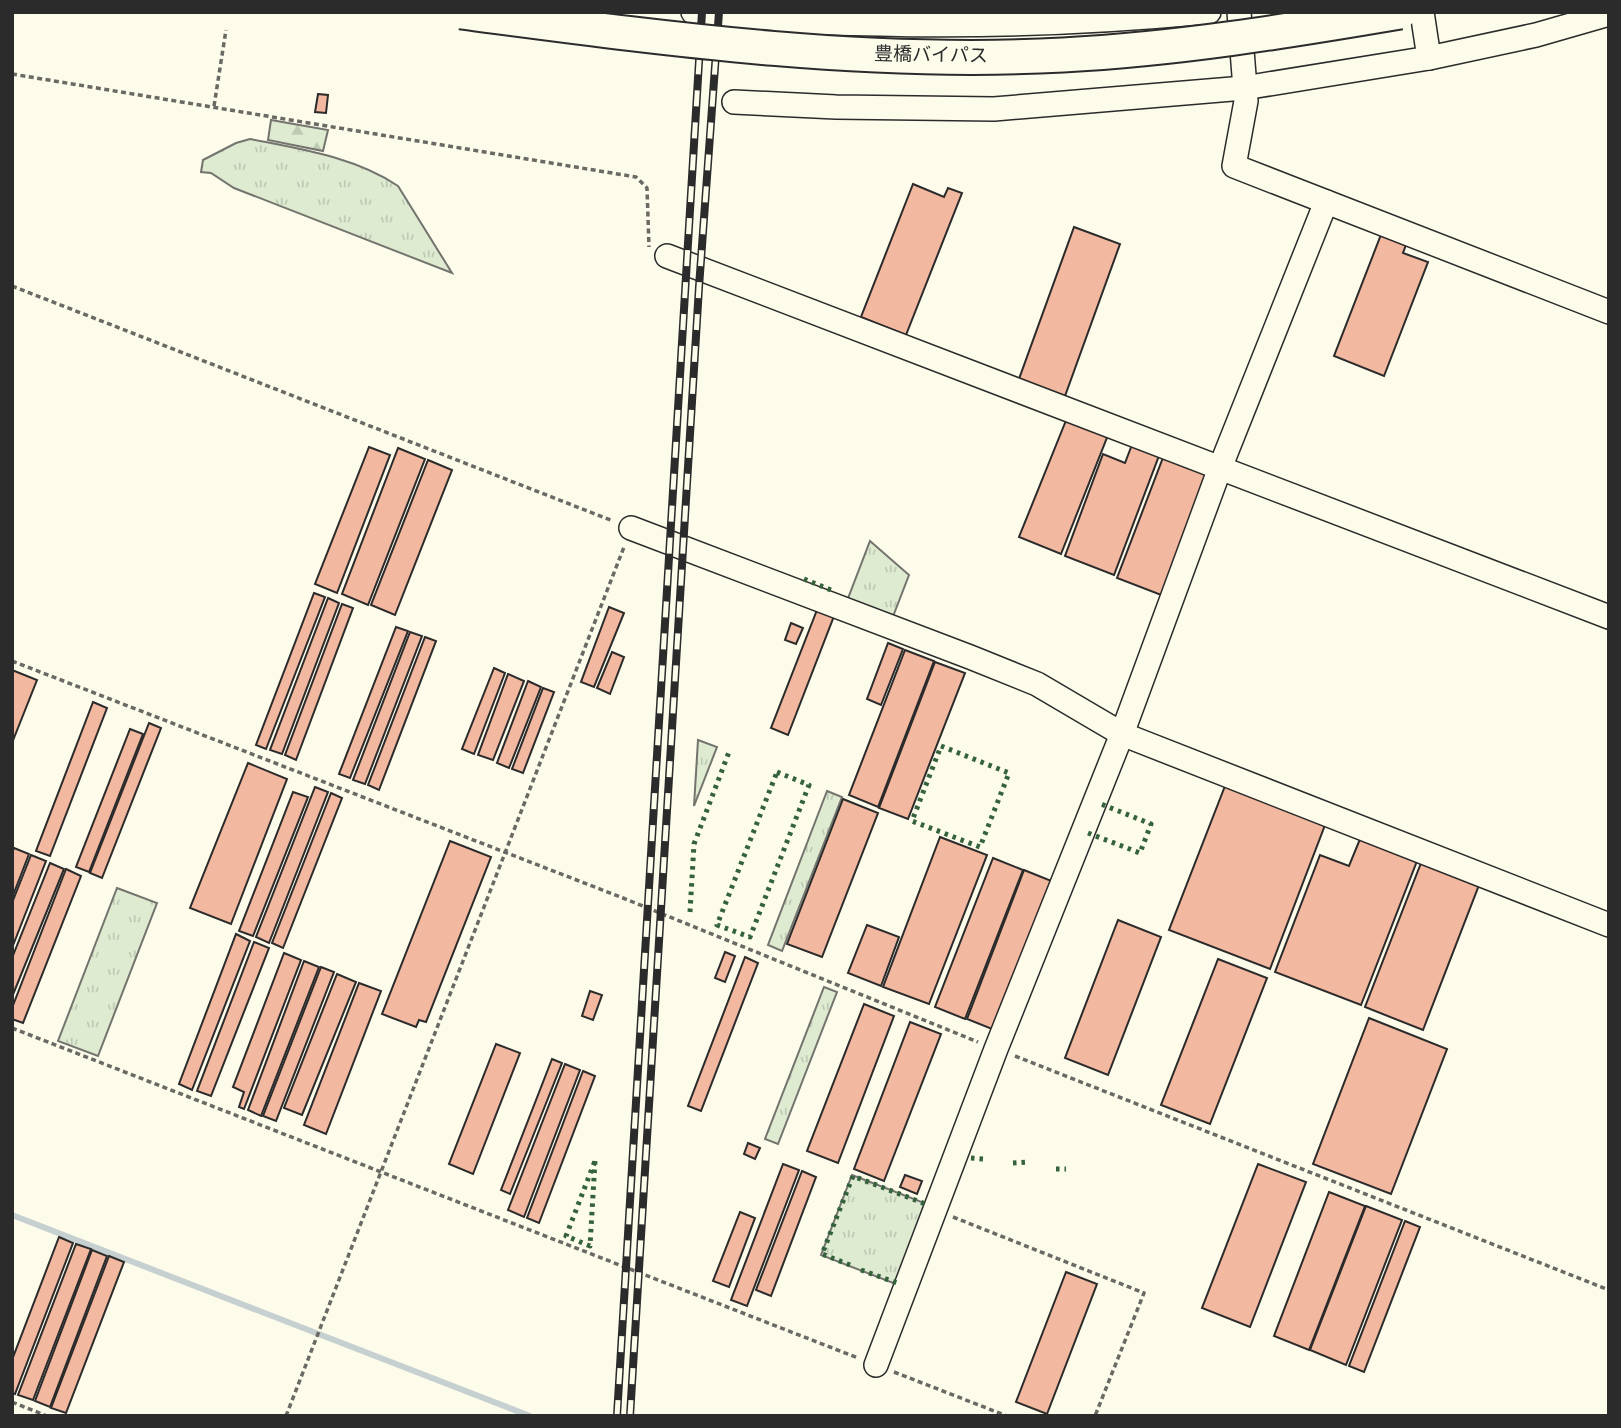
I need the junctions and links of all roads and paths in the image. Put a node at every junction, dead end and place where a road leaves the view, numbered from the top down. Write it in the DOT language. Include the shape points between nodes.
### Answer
graph roads {
  1 [pos="461,12"];
  2 [pos="551,12"];
  3 [pos="693,12"];
  4 [pos="1209,12"];
  5 [pos="1239,12"];
  6 [pos="1322,12"];
  7 [pos="1400,12"];
  8 [pos="1422,12"];
  9 [pos="1609,14"];
  10 [pos="226,30"];
  11 [pos="1429,58"];
  12 [pos="12,74"];
  13 [pos="1244,88"];
  14 [pos="734,103"];
  15 [pos="214,106"];
  16 [pos="1326,202"];
  17 [pos="667,256"];
  18 [pos="12,286"];
  19 [pos="1609,312"];
  20 [pos="1220,468"];
  21 [pos="631,528"];
  22 [pos="1609,617"];
  23 [pos="12,661"];
  24 [pos="1122,734"];
  25 [pos="505,853"];
  26 [pos="1609,925"];
  27 [pos="12,1028"];
  28 [pos="996,1049"];
  29 [pos="382,1172"];
  30 [pos="934,1209"];
  31 [pos="1609,1290"];
  32 [pos="876,1365"];
  33 [pos="12,1402"];
  34 [pos="47,1416"];
  35 [pos="286,1416"];
  36 [pos="1007,1416"];
  37 [pos="1095,1416"];
  1 -- 7 [label="highway, 豊橋バイパス, bridge" via="691,41 905,56 997,56 1219,42"];
  2 -- 6 [label="highway, 豊橋バイパス" via="807,40 908,43 1075,40 1218,29"];
  3 -- 4 [label="street" via="739,19 965,26 1098,23"];
  5 -- 13 [label="street"];
  8 -- 11 [label="street"];
  9 -- 11 [label="street"];
  10 -- 15 [label="path"];
  11 -- 13 [label="street"];
  12 -- 15 [label="path"];
  13 -- 14 [label="street" via="994,109"];
  13 -- 16 [label="street" via="1246,101 1234,166"];
  15 -- 17 [label="path" via="636,177 648,188 646,242 650,250"];
  16 -- 19 [label="street"];
  16 -- 20 [label="street"];
  17 -- 20 [label="street"];
  18 -- 21 [label="path"];
  20 -- 22 [label="street"];
  20 -- 24 [label="street"];
  21 -- 24 [label="street" via="1037,684"];
  21 -- 25 [label="path"];
  23 -- 25 [label="path"];
  24 -- 26 [label="street"];
  24 -- 28 [label="street"];
  25 -- 28 [label="path"];
  25 -- 29 [label="path"];
  27 -- 29 [label="path"];
  28 -- 30 [label="street"];
  28 -- 31 [label="path"];
  29 -- 32 [label="path"];
  29 -- 35 [label="path"];
  30 -- 32 [label="street"];
  30 -- 37 [label="path" via="1144,1293"];
  32 -- 36 [label="path"];
  33 -- 34 [label="path"];
}
